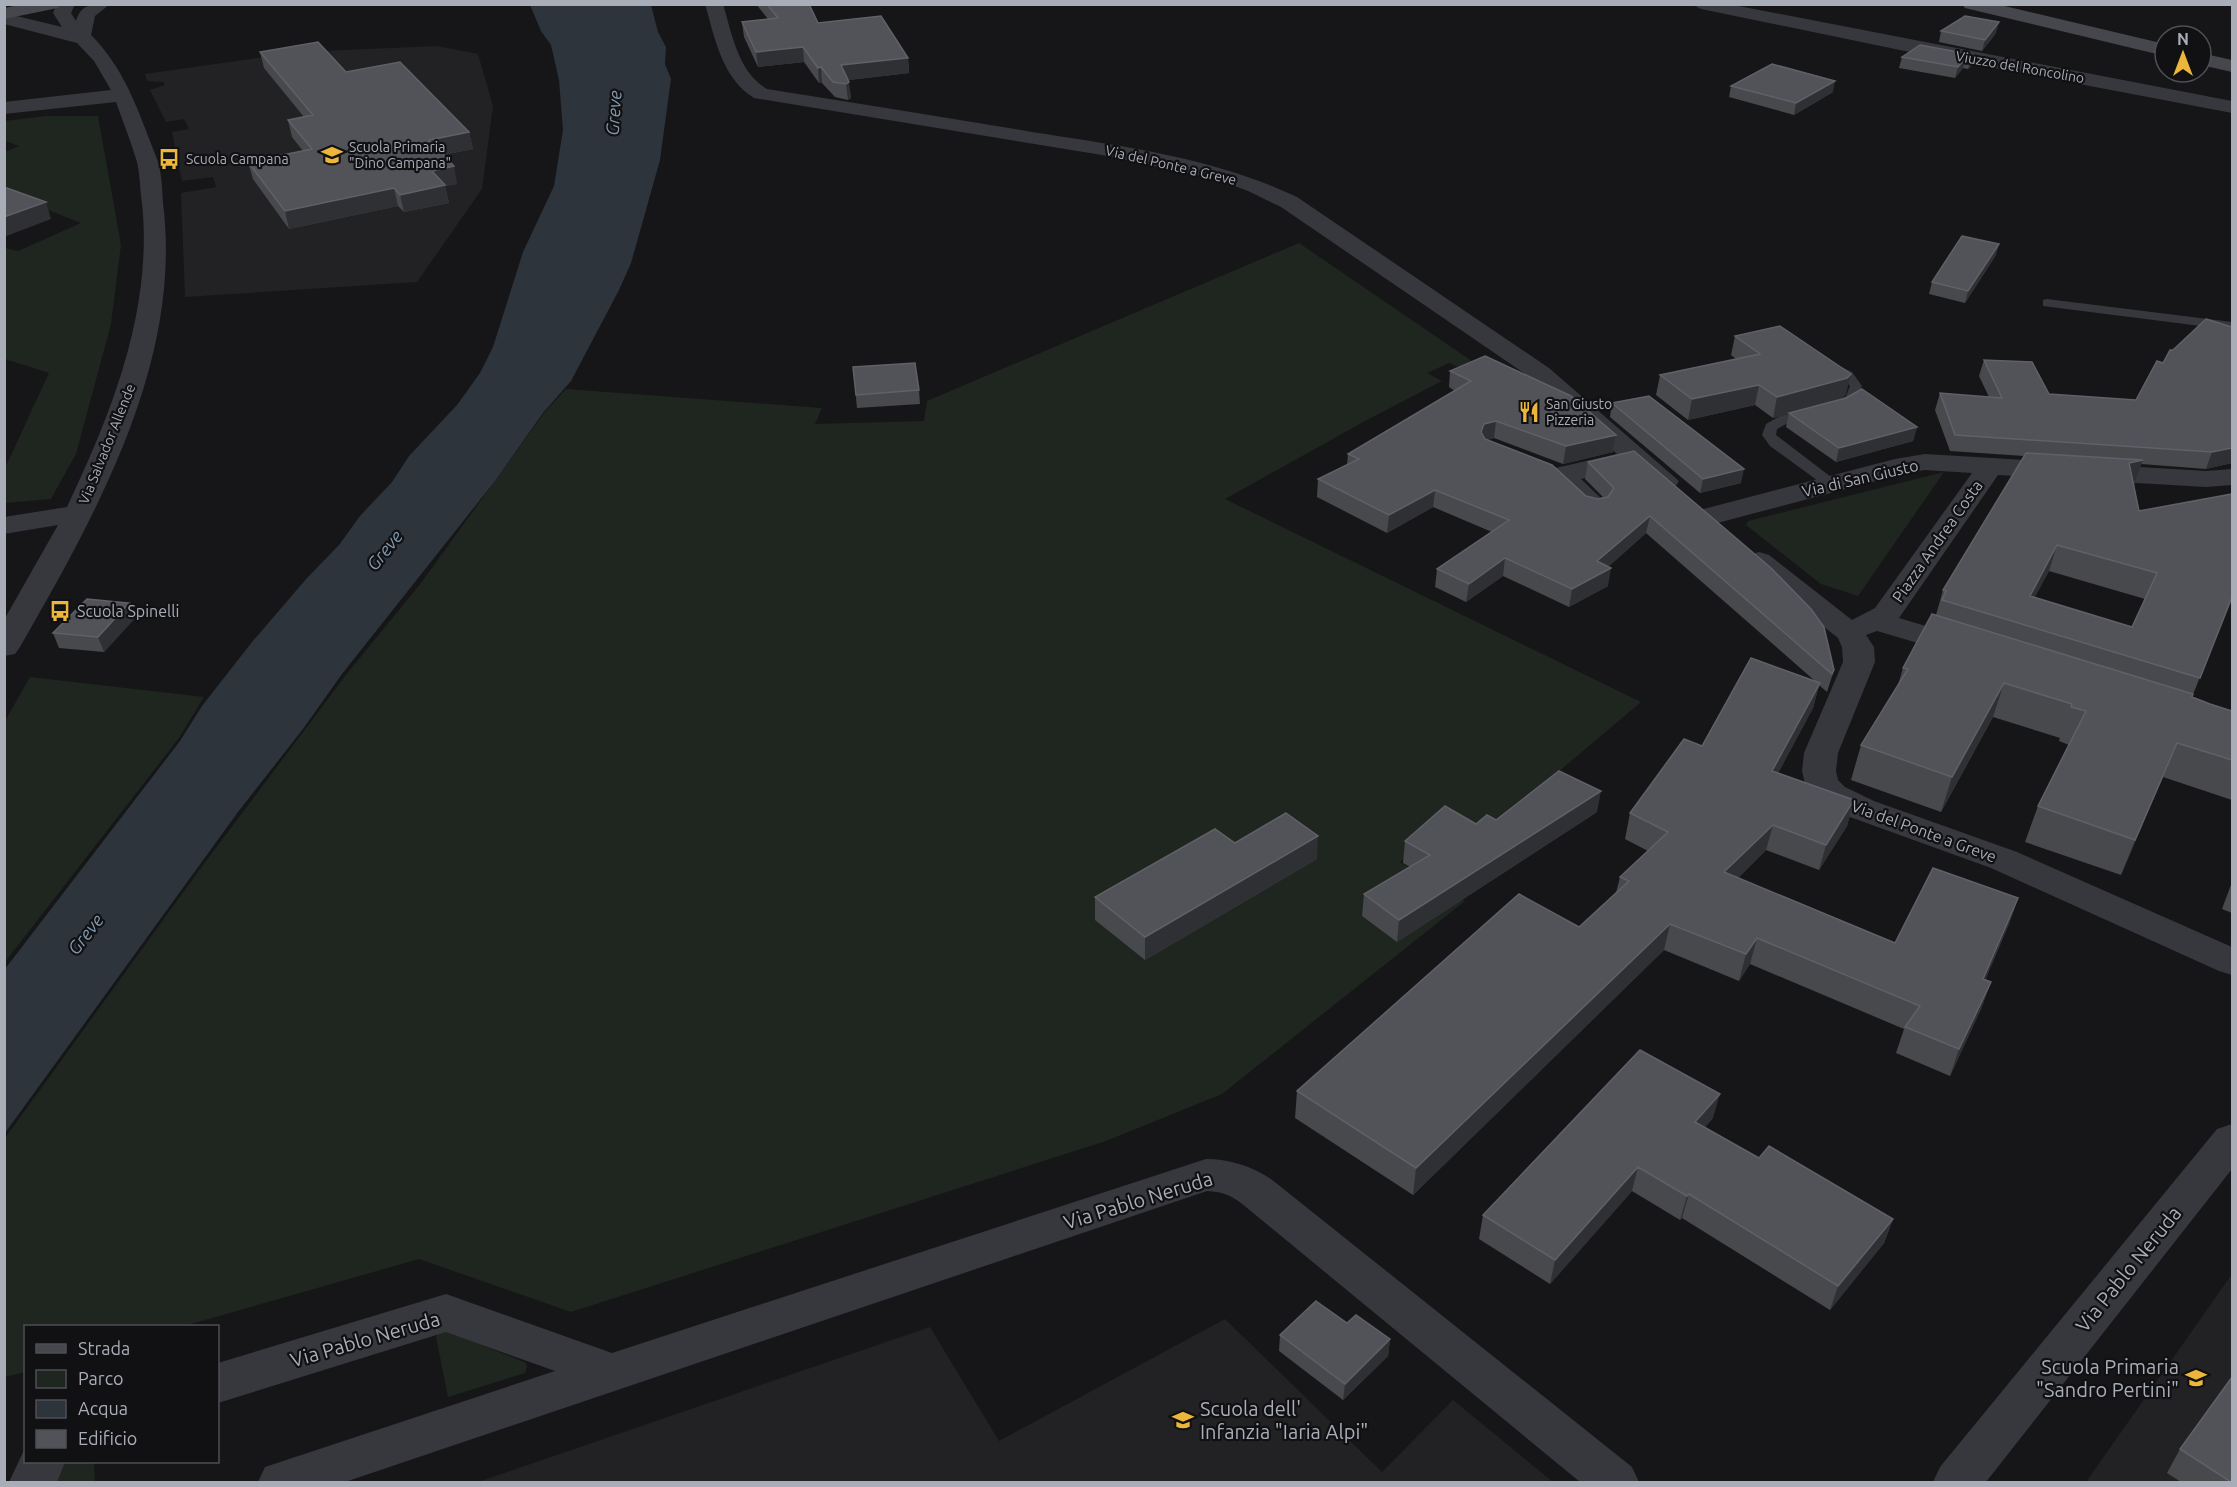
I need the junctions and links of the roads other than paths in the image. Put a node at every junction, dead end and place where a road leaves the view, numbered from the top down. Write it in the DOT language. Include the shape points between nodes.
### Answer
graph roads {
  1 [pos="52,4"];
  2 [pos="66,4"];
  3 [pos="101,4"];
  4 [pos="714,4"];
  5 [pos="1701,4"];
  6 [pos="1971,4"];
  7 [pos="4,16"];
  8 [pos="81,38"];
  9 [pos="2153,47"];
  10 [pos="2213,62"];
  11 [pos="2232,66"];
  12 [pos="107,69"];
  13 [pos="122,95"];
  14 [pos="11,107"];
  15 [pos="2232,107"];
  16 [pos="134,119"];
  17 [pos="2047,303"];
  18 [pos="2232,326"];
  19 [pos="1821,360"];
  20 [pos="1637,457"];
  21 [pos="1991,465"];
  22 [pos="2219,478"];
  23 [pos="1830,483"];
  24 [pos="1692,505"];
  25 [pos="1595,506"];
  26 [pos="79,513"];
  27 [pos="4,526"];
  28 [pos="1862,626"];
  29 [pos="4,647"];
  30 [pos="1989,655"];
  31 [pos="2232,962"];
  32 [pos="2232,1140"];
  33 [pos="614,1372"];
  34 [pos="219,1383"];
  35 [pos="40,1463"];
  36 [pos="33,1482"];
  37 [pos="282,1482"];
  38 [pos="1615,1482"];
  39 [pos="1957,1482"];
  1 -- 7 [label="main road"];
  2 -- 8 [label="street, Via Salvador Allende" via="63,17"];
  3 -- 8 [label="street" via="87,14"];
  4 -- 20 [label="street, Via del Ponte a Greve" via="738,75 761,94 1102,149 1221,174 1289,202 1540,373"];
  5 -- 15 [label="street, Viuzzo del Roncolino" via="1874,41"];
  6 -- 9 [label="main road"];
  7 -- 8 [label="street"];
  8 -- 12 [label="street, Via Salvador Allende" via="98,53"];
  10 -- 11 [label="main road"];
  12 -- 13 [label="street, Via Salvador Allende"];
  12 -- 14 [label="street" via="74,91"];
  13 -- 14 [label="street"];
  13 -- 16 [label="street, Via Salvador Allende"];
  14 -- 16 [label="street" via="77,109"];
  16 -- 26 [label="street, Via Salvador Allende" via="153,199 155,246 149,322 116,428"];
  17 -- 18 [label="lane"];
  19 -- 23 [label="lane" via="1848,375 1856,386 1855,395 1848,403 1785,419 1772,427 1769,435"];
  20 -- 24 [label="street, Via del Ponte a Greve"];
  20 -- 25 [label="street" via="1552,471"];
  21 -- 22 [label="street, Via di San Giusto"];
  21 -- 23 [label="street, Via di San Giusto" via="1925,462"];
  21 -- 28 [label="street, Piazza Andrea Costa" via="1886,614"];
  23 -- 24 [label="street, Via di San Giusto"];
  24 -- 28 [label="street, Via del Ponte a Greve" via="1793,590"];
  26 -- 27 [label="street"];
  26 -- 29 [label="street, Via Salvador Allende"];
  28 -- 30 [label="street"];
  28 -- 31 [label="street, Via del Ponte a Greve" via="1859,662 1825,742 1819,771 1822,784 1833,795 2004,860"];
  32 -- 39 [label="street, Via Pablo Neruda"];
  33 -- 34 [label="street, Via Pablo Neruda" via="446,1313"];
  33 -- 37 [label="street, Via Pablo Neruda"];
  33 -- 38 [label="street, Via Pablo Neruda" via="1206,1175 1226,1175 1242,1180 1256,1191"];
  35 -- 36 [label="street"];
}
